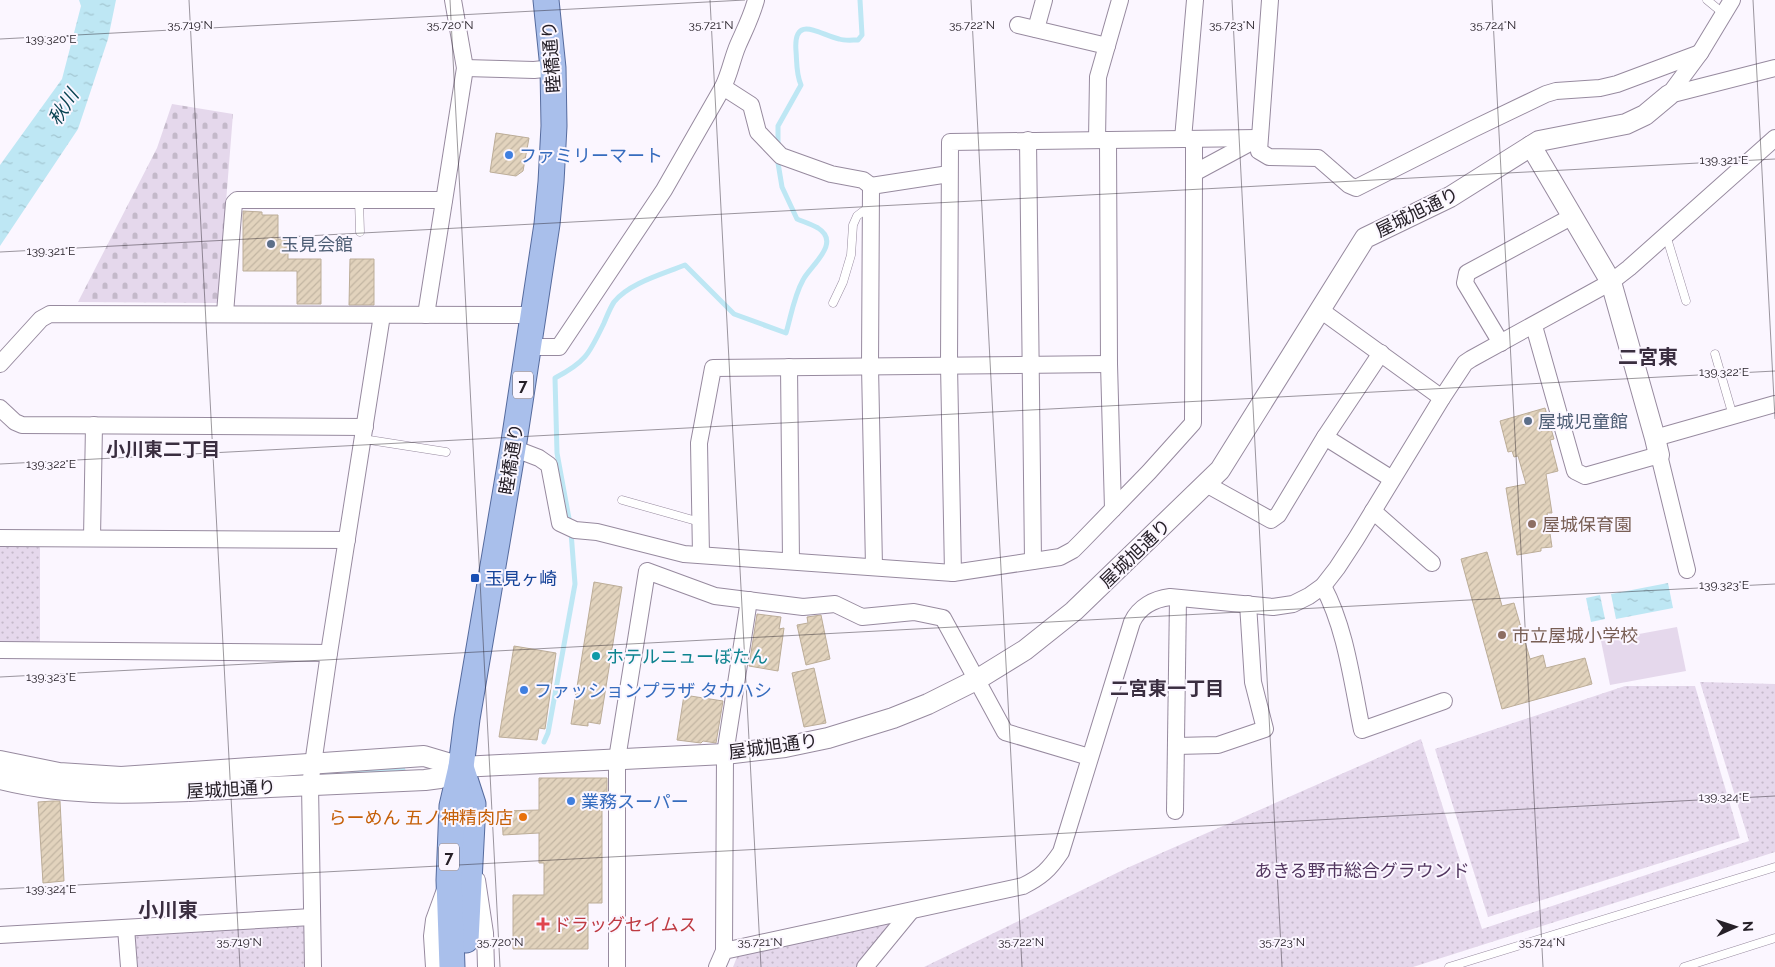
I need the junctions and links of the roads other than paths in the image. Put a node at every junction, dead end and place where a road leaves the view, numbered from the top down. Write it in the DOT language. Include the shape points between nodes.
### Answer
graph roads {
  1 [pos="453,0"];
  2 [pos="546,0"];
  3 [pos="756,0"];
  4 [pos="1044,0"];
  5 [pos="1120,0"];
  6 [pos="1195,0"];
  7 [pos="1270,0"];
  8 [pos="1707,0"];
  9 [pos="1728,7"];
  10 [pos="1018,25"];
  11 [pos="1036,29"];
  12 [pos="1107,46"];
  13 [pos="1700,53"];
  14 [pos="465,68"];
  15 [pos="553,68"];
  16 [pos="1775,68"];
  17 [pos="724,87"];
  18 [pos="1669,95"];
  19 [pos="1259,138"];
  20 [pos="1775,138"];
  21 [pos="1188,139"];
  22 [pos="1028,140"];
  23 [pos="1102,140"];
  24 [pos="1531,146"];
  25 [pos="1194,173"];
  26 [pos="949,174"];
  27 [pos="871,186"];
  28 [pos="359,200"];
  29 [pos="444,200"];
  30 [pos="870,206"];
  31 [pos="1572,216"];
  32 [pos="360,232"];
  33 [pos="1666,235"];
  34 [pos="1611,282"];
  35 [pos="1686,301"];
  36 [pos="832,303"];
  37 [pos="1319,309"];
  38 [pos="225,313"];
  39 [pos="382,314"];
  40 [pos="426,315"];
  41 [pos="533,316"];
  42 [pos="1534,326"];
  43 [pos="1501,343"];
  44 [pos="529,347"];
  45 [pos="1381,353"];
  46 [pos="1715,354"];
  47 [pos="0,364"];
  48 [pos="1031,364"];
  49 [pos="1109,364"];
  50 [pos="949,365"];
  51 [pos="870,366"];
  52 [pos="789,367"];
  53 [pos="1442,398"];
  54 [pos="1775,404"];
  55 [pos="0,408"];
  56 [pos="1733,416"];
  57 [pos="94,426"];
  58 [pos="364,433"];
  59 [pos="1325,437"];
  60 [pos="1657,447"];
  61 [pos="513,448"];
  62 [pos="446,452"];
  63 [pos="1392,479"];
  64 [pos="1206,484"];
  65 [pos="622,500"];
  66 [pos="1113,508"];
  67 [pos="1373,511"];
  68 [pos="700,522"];
  69 [pos="0,538"];
  70 [pos="92,538"];
  71 [pos="347,540"];
  72 [pos="701,555"];
  73 [pos="791,561"];
  74 [pos="1033,561"];
  75 [pos="1432,563"];
  76 [pos="874,567"];
  77 [pos="1687,570"];
  78 [pos="953,573"];
  79 [pos="1323,586"];
  80 [pos="1178,598"];
  81 [pos="749,600"];
  82 [pos="1248,604"];
  83 [pos="0,650"];
  84 [pos="329,652"];
  85 [pos="978,679"];
  86 [pos="1444,701"];
  87 [pos="1176,746"];
  88 [pos="725,754"];
  89 [pos="1089,757"];
  90 [pos="617,759"];
  91 [pos="0,761"];
  92 [pos="313,764"];
  93 [pos="461,768"];
  94 [pos="0,779"];
  95 [pos="310,785"];
  96 [pos="1175,811"];
  97 [pos="471,842"];
  98 [pos="1775,867"];
  99 [pos="448,880"];
  100 [pos="911,911"];
  101 [pos="312,918"];
  102 [pos="126,928"];
  103 [pos="0,934"];
  104 [pos="1775,938"];
  105 [pos="724,951"];
  106 [pos="1484,956"];
  107 [pos="459,957"];
  108 [pos="128,967"];
  109 [pos="313,967"];
  110 [pos="434,967"];
  111 [pos="486,967"];
  112 [pos="617,967"];
  113 [pos="716,967"];
  114 [pos="865,967"];
  115 [pos="1449,967"];
  116 [pos="1473,967"];
  117 [pos="1684,967"];
  1 -- 14 [label="street"];
  2 -- 15 [label="main road, 睦橋通り / 7"];
  3 -- 17 [label="street"];
  4 -- 11 [label="street"];
  5 -- 12 [label="street"];
  6 -- 21 [label="street"];
  7 -- 19 [label="street"];
  8 -- 9 [label="lane"];
  9 -- 13 [label="street"];
  10 -- 11 [label="street"];
  11 -- 12 [label="street"];
  12 -- 23 [label="street" via="1098,77"];
  13 -- 18 [label="street"];
  13 -- 19 [label="street" via="1617,84 1546,94 1356,188 1318,158 1269,157 1259,151"];
  14 -- 15 [label="street"];
  14 -- 29 [label="street"];
  15 -- 41 [label="main road, 睦橋通り / 7" via="551,182"];
  16 -- 18 [label="street"];
  17 -- 27 [label="street" via="751,105 758,132 776,151 831,174 863,180"];
  17 -- 44 [label="street" via="664,190 559,347"];
  18 -- 24 [label="street, 屋城旭通り" via="1645,115 1626,124 1539,141"];
  19 -- 21 [label="street"];
  19 -- 25 [label="street"];
  20 -- 33 [label="street"];
  21 -- 23 [label="street"];
  21 -- 25 [label="street"];
  22 -- 23 [label="street"];
  22 -- 26 [label="street" via="950,142"];
  22 -- 48 [label="street"];
  23 -- 49 [label="street"];
  24 -- 31 [label="street"];
  24 -- 37 [label="street, 屋城旭通り" via="1450,197 1365,238"];
  25 -- 66 [label="street" via="1193,422"];
  26 -- 27 [label="street"];
  26 -- 50 [label="street"];
  27 -- 30 [label="street"];
  28 -- 29 [label="street"];
  28 -- 32 [label="lane"];
  28 -- 38 [label="street" via="237,200 234,203"];
  29 -- 40 [label="street"];
  30 -- 36 [label="lane" via="853,225 851,255"];
  30 -- 51 [label="street"];
  31 -- 34 [label="street"];
  31 -- 43 [label="street" via="1467,273 1465,283"];
  33 -- 34 [label="street"];
  33 -- 35 [label="lane"];
  34 -- 42 [label="street"];
  34 -- 60 [label="street"];
  37 -- 45 [label="street"];
  37 -- 64 [label="street, 屋城旭通り" via="1220,470"];
  38 -- 39 [label="street"];
  38 -- 47 [label="street" via="50,314 41,318"];
  39 -- 40 [label="street"];
  39 -- 58 [label="street"];
  40 -- 41 [label="street"];
  41 -- 44 [label="main road, 睦橋通り / 7"];
  42 -- 43 [label="street"];
  42 -- 60 [label="street" via="1575,471 1585,476"];
  43 -- 53 [label="street" via="1465,363"];
  44 -- 61 [label="main road, 睦橋通り / 7"];
  45 -- 53 [label="street"];
  45 -- 59 [label="street"];
  46 -- 56 [label="lane"];
  48 -- 49 [label="street"];
  48 -- 50 [label="street"];
  48 -- 74 [label="street"];
  49 -- 66 [label="street"];
  50 -- 51 [label="street"];
  50 -- 78 [label="street"];
  51 -- 52 [label="street"];
  51 -- 76 [label="street"];
  52 -- 68 [label="street" via="713,368 699,444"];
  52 -- 73 [label="street"];
  53 -- 63 [label="street"];
  54 -- 56 [label="street"];
  55 -- 57 [label="street" via="22,425"];
  56 -- 60 [label="street"];
  57 -- 58 [label="street"];
  57 -- 70 [label="street"];
  58 -- 62 [label="lane"];
  58 -- 71 [label="street"];
  59 -- 63 [label="street"];
  59 -- 64 [label="street" via="1278,515 1271,520"];
  60 -- 77 [label="street"];
  61 -- 72 [label="street" via="549,465 560,523 571,529"];
  61 -- 93 [label="main road, 睦橋通り / 7"];
  63 -- 67 [label="street"];
  64 -- 85 [label="street, 屋城旭通り" via="1074,611 1025,650"];
  65 -- 68 [label="lane"];
  66 -- 74 [label="street" via="1072,550 1060,557"];
  67 -- 75 [label="street"];
  67 -- 79 [label="street"];
  68 -- 72 [label="street"];
  69 -- 70 [label="street"];
  70 -- 71 [label="street"];
  71 -- 84 [label="street"];
  72 -- 73 [label="street"];
  73 -- 76 [label="street"];
  74 -- 78 [label="street"];
  76 -- 78 [label="street"];
  79 -- 82 [label="street" via="1292,604 1273,607"];
  79 -- 86 [label="street" via="1334,606 1362,730"];
  80 -- 82 [label="street"];
  80 -- 87 [label="street"];
  80 -- 89 [label="street" via="1155,600 1135,616"];
  81 -- 85 [label="street" via="803,608 835,604 862,617 914,612 943,618"];
  81 -- 88 [label="street"];
  81 -- 90 [label="street" via="715,596 647,571"];
  82 -- 87 [label="street" via="1253,682 1265,729 1218,744"];
  83 -- 84 [label="street"];
  84 -- 92 [label="street"];
  85 -- 88 [label="street, 屋城旭通り" via="928,704 859,730 785,747"];
  85 -- 89 [label="street" via="1005,732"];
  87 -- 96 [label="street"];
  88 -- 90 [label="street, 屋城旭通り"];
  88 -- 105 [label="street"];
  89 -- 100 [label="street" via="1061,852 1040,878 1023,886"];
  90 -- 93 [label="street, 屋城旭通り"];
  90 -- 112 [label="street"];
  91 -- 92 [label="street, 屋城旭通り" via="59,773 121,777"];
  92 -- 93 [label="street, 屋城旭通り" via="424,756"];
  92 -- 95 [label="street"];
  93 -- 95 [label="street, 屋城旭通り" via="440,778"];
  93 -- 97 [label="main road, 睦橋通り / 7" via="473,804"];
  93 -- 99 [label="main road, 睦橋通り / 7" via="452,806"];
  94 -- 95 [label="street, 屋城旭通り" via="36,787 119,794"];
  95 -- 101 [label="street"];
  97 -- 107 [label="main road, 睦橋通り / 7"];
  97 -- 111 [label="street" via="485,933"];
  98 -- 106 [label="lane"];
  99 -- 107 [label="main road, 睦橋通り / 7"];
  99 -- 110 [label="street" via="434,920"];
  100 -- 105 [label="street"];
  100 -- 114 [label="street"];
  101 -- 102 [label="street"];
  101 -- 109 [label="street"];
  102 -- 103 [label="street"];
  102 -- 108 [label="street"];
  104 -- 117 [label="lane"];
  105 -- 113 [label="street"];
  106 -- 115 [label="lane"];
  106 -- 116 [label="lane"];
}
